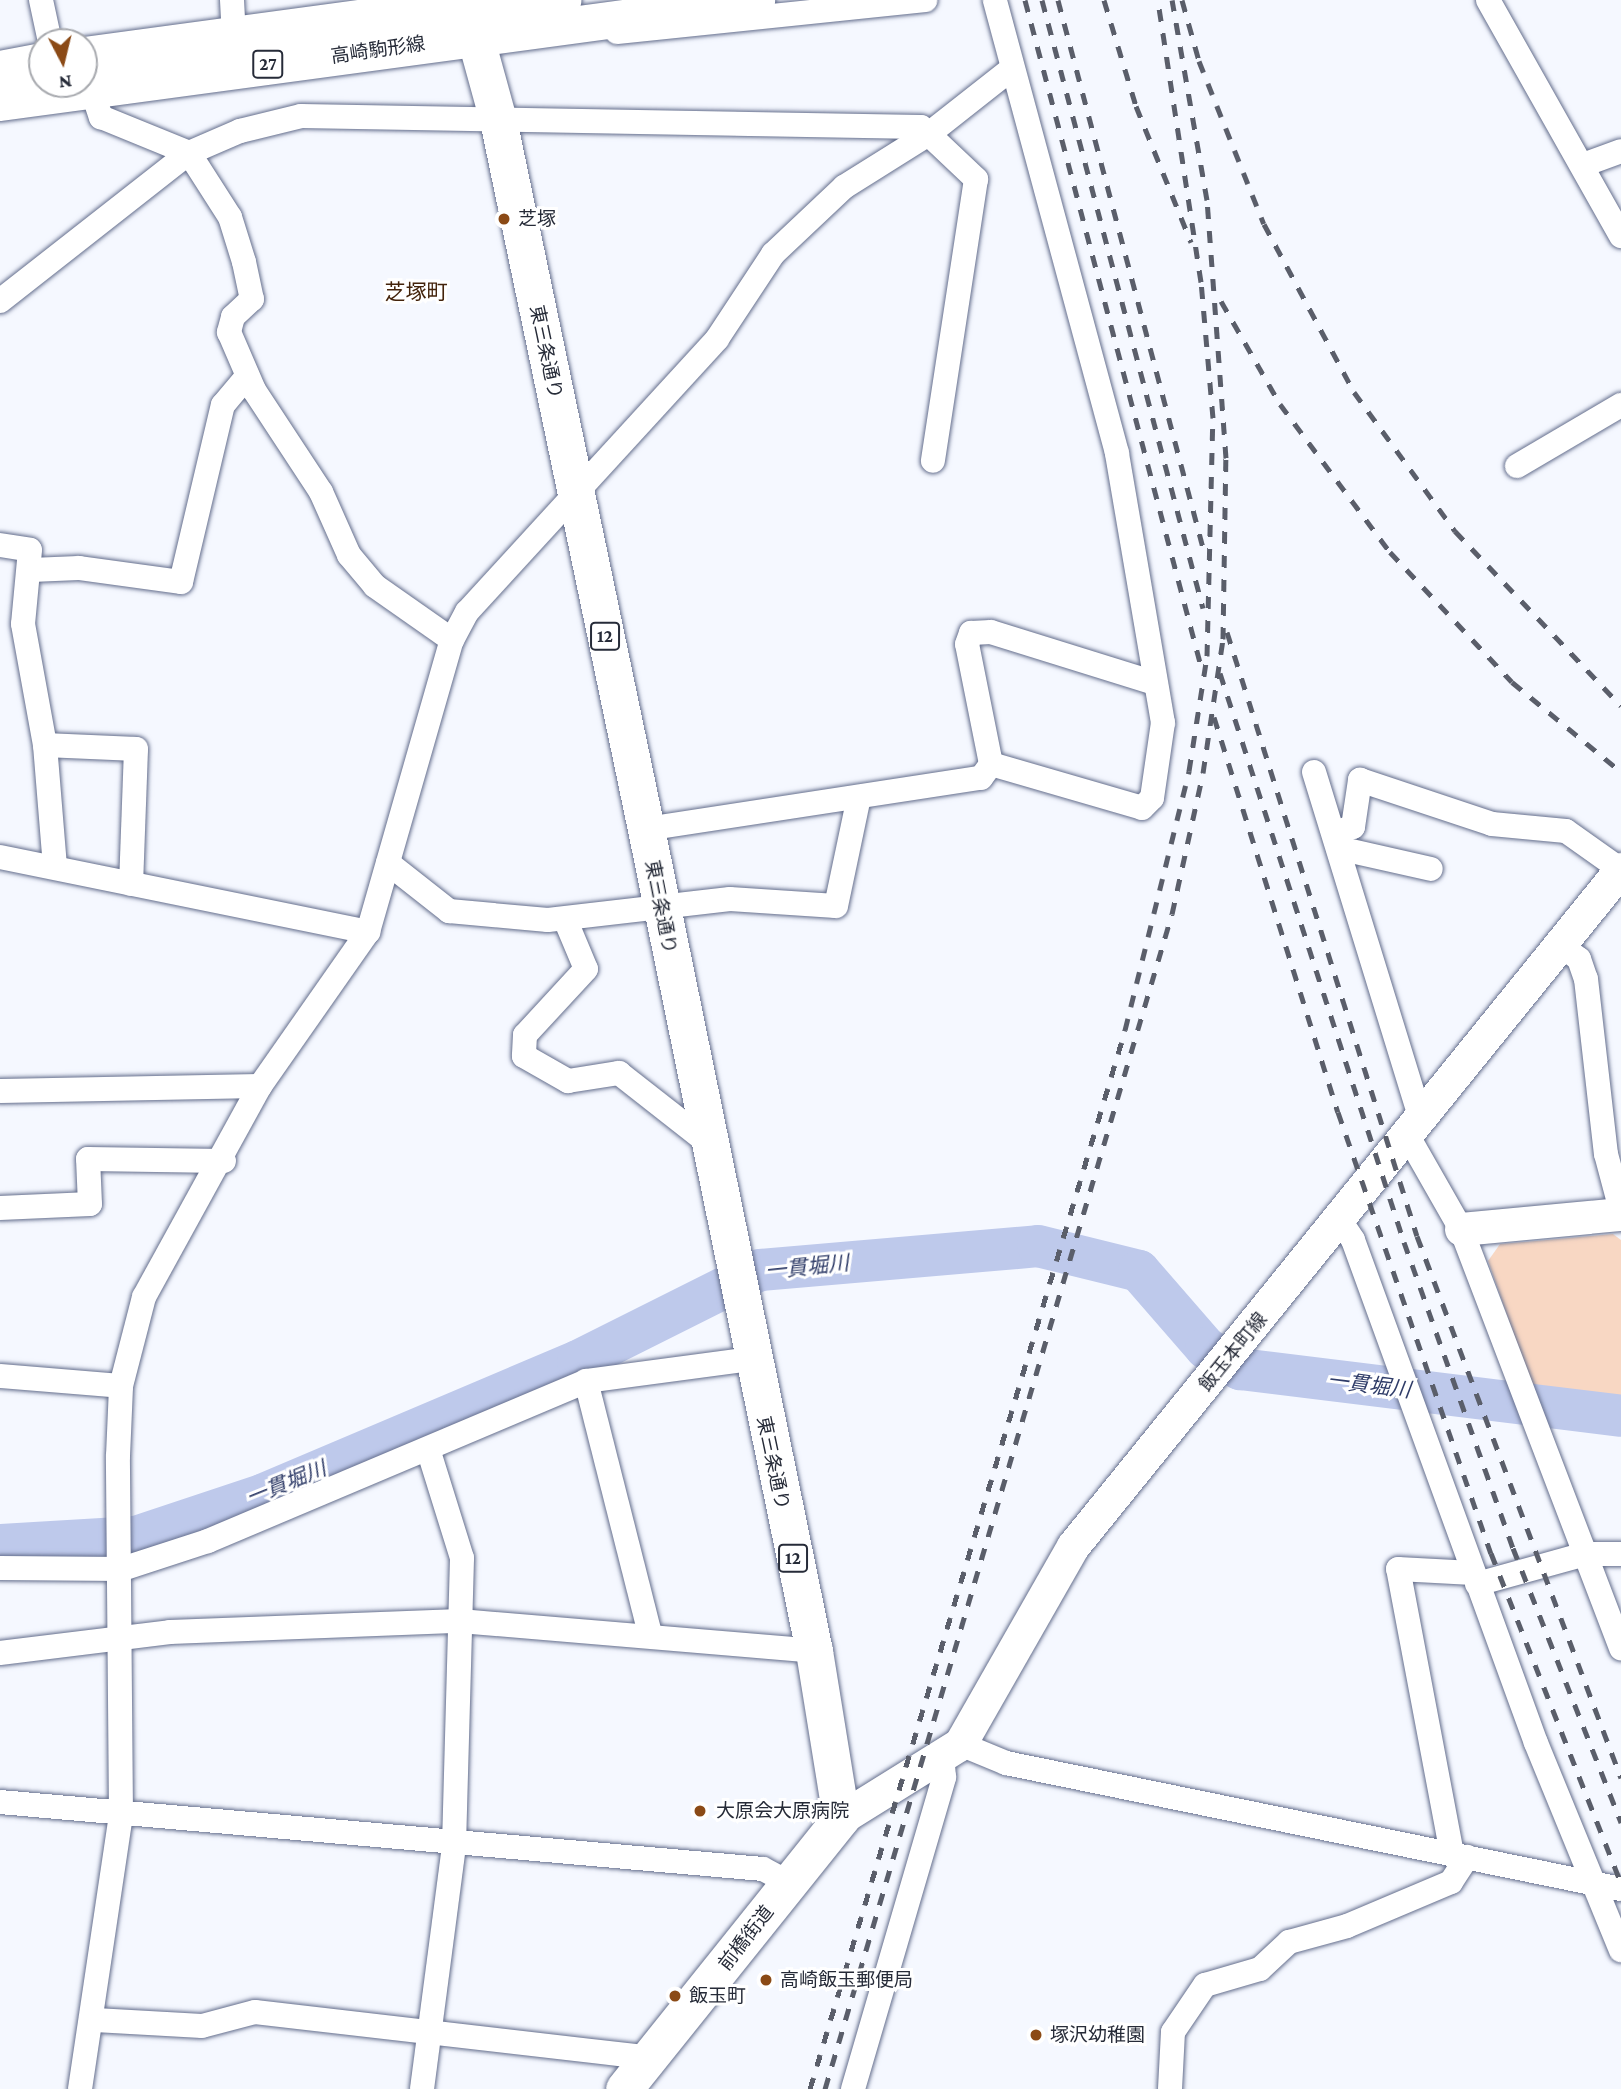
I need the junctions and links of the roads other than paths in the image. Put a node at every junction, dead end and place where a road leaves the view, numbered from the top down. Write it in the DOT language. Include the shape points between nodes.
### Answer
graph roads {
  1 [pos="41,0"];
  2 [pos="562,0"];
  3 [pos="756,0"];
  4 [pos="925,0"];
  5 [pos="995,0"];
  6 [pos="1488,0"];
  7 [pos="473,11"];
  8 [pos="233,16"];
  9 [pos="594,21"];
  10 [pos="47,28"];
  11 [pos="28,64"];
  12 [pos="98,67"];
  13 [pos="0,69"];
  14 [pos="98,69"];
  15 [pos="1010,70"];
  16 [pos="28,92"];
  17 [pos="95,98"];
  18 [pos="0,102"];
  19 [pos="498,120"];
  20 [pos="930,133"];
  21 [pos="1621,151"];
  22 [pos="189,153"];
  23 [pos="1583,165"];
  24 [pos="1621,236"];
  25 [pos="0,301"];
  26 [pos="247,376"];
  27 [pos="1621,405"];
  28 [pos="933,460"];
  29 [pos="1517,466"];
  30 [pos="574,490"];
  31 [pos="0,545"];
  32 [pos="31,570"];
  33 [pos="452,640"];
  34 [pos="1154,683"];
  35 [pos="45,745"];
  36 [pos="991,764"];
  37 [pos="1314,772"];
  38 [pos="859,797"];
  39 [pos="646,829"];
  40 [pos="1336,840"];
  41 [pos="0,857"];
  42 [pos="388,863"];
  43 [pos="55,867"];
  44 [pos="1431,869"];
  45 [pos="1621,869"];
  46 [pos="131,884"];
  47 [pos="660,909"];
  48 [pos="565,919"];
  49 [pos="368,932"];
  50 [pos="1563,947"];
  51 [pos="1609,1070"];
  52 [pos="260,1086"];
  53 [pos="0,1091"];
  54 [pos="1416,1130"];
  55 [pos="706,1142"];
  56 [pos="224,1161"];
  57 [pos="0,1208"];
  58 [pos="1621,1212"];
  59 [pos="1339,1219"];
  60 [pos="1461,1229"];
  61 [pos="750,1359"];
  62 [pos="0,1376"];
  63 [pos="586,1381"];
  64 [pos="121,1386"];
  65 [pos="428,1449"];
  66 [pos="1585,1554"];
  67 [pos="1621,1554"];
  68 [pos="122,1564"];
  69 [pos="0,1568"];
  70 [pos="1475,1578"];
  71 [pos="460,1622"];
  72 [pos="650,1634"];
  73 [pos="122,1641"];
  74 [pos="1621,1649"];
  75 [pos="814,1651"];
  76 [pos="0,1653"];
  77 [pos="951,1750"];
  78 [pos="0,1802"];
  79 [pos="121,1814"];
  80 [pos="841,1818"];
  81 [pos="454,1845"];
  82 [pos="1460,1856"];
  83 [pos="789,1883"];
  84 [pos="1595,1886"];
  85 [pos="1621,1889"];
  86 [pos="1621,1950"];
  87 [pos="95,2020"];
  88 [pos="430,2035"];
  89 [pos="650,2058"];
  90 [pos="80,2089"];
  91 [pos="422,2089"];
  92 [pos="624,2089"];
  93 [pos="853,2089"];
  94 [pos="1170,2089"];
  1 -- 10 [label="street"];
  2 -- 7 [label="main road, 高崎駒形線 / 27"];
  3 -- 9 [label="main road, 高崎駒形線 / 27"];
  4 -- 9 [label="street" via="650,33 618,33"];
  5 -- 15 [label="street"];
  6 -- 23 [label="street"];
  7 -- 8 [label="main road, 高崎駒形線 / 27"];
  7 -- 9 [label="main road, 高崎駒形線 / 27"];
  7 -- 14 [label="main road, 高崎駒形線 / 27"];
  7 -- 19 [label="main road, 東三条通り / 12"];
  8 -- 12 [label="main road, 高崎駒形線 / 27"];
  11 -- 13 [label="main road"];
  15 -- 20 [label="street"];
  15 -- 34 [label="street" via="1117,453"];
  16 -- 18 [label="main road, 高崎駒形線 / 27"];
  17 -- 22 [label="street" via="101,117"];
  19 -- 20 [label="street" via="921,127"];
  19 -- 22 [label="street" via="301,116 240,131"];
  19 -- 30 [label="main road, 東三条通り / 12"];
  20 -- 28 [label="street" via="976,179"];
  20 -- 30 [label="street" via="844,187 773,254 717,339"];
  21 -- 23 [label="street"];
  22 -- 25 [label="street"];
  22 -- 26 [label="street" via="230,217 244,262 252,299 233,317 229,332"];
  23 -- 24 [label="street"];
  26 -- 32 [label="street" via="223,405 181,582 79,568"];
  26 -- 33 [label="street" via="321,492 349,555 374,586"];
  27 -- 29 [label="street"];
  30 -- 33 [label="street" via="467,612"];
  30 -- 39 [label="main road, 東三条通り / 12"];
  31 -- 32 [label="street" via="30,550"];
  32 -- 35 [label="street" via="23,624"];
  33 -- 42 [label="street"];
  34 -- 36 [label="street" via="1163,723 1152,798 1142,807"];
  34 -- 36 [label="street" via="991,632 971,633 967,645"];
  35 -- 43 [label="street"];
  35 -- 46 [label="street" via="136,749"];
  36 -- 38 [label="street" via="981,778"];
  37 -- 40 [label="street"];
  38 -- 39 [label="street"];
  38 -- 47 [label="street" via="836,906 730,899"];
  39 -- 47 [label="main road, 東三条通り / 12"];
  40 -- 44 [label="street"];
  40 -- 45 [label="street" via="1353,827 1360,779 1492,824 1566,831"];
  40 -- 54 [label="street"];
  41 -- 43 [label="street"];
  42 -- 48 [label="street" via="449,911"];
  42 -- 49 [label="street"];
  43 -- 46 [label="street"];
  45 -- 50 [label="main road, 飯玉本町線"];
  46 -- 49 [label="street"];
  47 -- 48 [label="street"];
  47 -- 55 [label="main road, 東三条通り / 12"];
  48 -- 55 [label="street" via="586,969 525,1035 524,1056 568,1081 619,1073"];
  49 -- 52 [label="street"];
  50 -- 51 [label="street" via="1579,959"];
  50 -- 54 [label="main road, 飯玉本町線"];
  51 -- 58 [label="street" via="1606,1154"];
  52 -- 53 [label="street"];
  52 -- 56 [label="street"];
  54 -- 59 [label="main road, 飯玉本町線"];
  54 -- 60 [label="street"];
  55 -- 61 [label="main road, 東三条通り / 12"];
  56 -- 57 [label="street" via="88,1158 90,1204"];
  56 -- 64 [label="street" via="144,1297"];
  58 -- 60 [label="main road"];
  59 -- 70 [label="street" via="1353,1240"];
  59 -- 77 [label="main road, 飯玉本町線" via="1051,1576"];
  60 -- 66 [label="street"];
  61 -- 63 [label="street"];
  61 -- 75 [label="main road, 東三条通り / 12"];
  62 -- 64 [label="street"];
  63 -- 65 [label="street"];
  63 -- 72 [label="street"];
  64 -- 68 [label="street"];
  65 -- 68 [label="street"];
  65 -- 71 [label="street" via="462,1558"];
  66 -- 67 [label="street"];
  66 -- 70 [label="street"];
  66 -- 74 [label="street"];
  68 -- 69 [label="street"];
  68 -- 73 [label="street"];
  70 -- 82 [label="street" via="1398,1569"];
  70 -- 84 [label="street"];
  71 -- 72 [label="street"];
  71 -- 73 [label="street" via="170,1632"];
  71 -- 81 [label="street"];
  72 -- 75 [label="street"];
  73 -- 76 [label="street"];
  73 -- 79 [label="street"];
  75 -- 80 [label="main road, 東三条通り / 12"];
  77 -- 80 [label="main road, 飯玉本町線"];
  77 -- 82 [label="street"];
  77 -- 93 [label="street"];
  78 -- 79 [label="street"];
  79 -- 81 [label="street"];
  79 -- 87 [label="street"];
  80 -- 83 [label="main road, 前橋街道"];
  81 -- 83 [label="street" via="763,1869"];
  81 -- 88 [label="street"];
  82 -- 84 [label="street"];
  82 -- 94 [label="street" via="1451,1882 1347,1926 1289,1942 1260,1969 1205,1985 1173,2032"];
  83 -- 89 [label="main road, 前橋街道"];
  84 -- 85 [label="street"];
  84 -- 86 [label="street"];
  87 -- 88 [label="street" via="202,2026 255,2012"];
  87 -- 90 [label="street"];
  88 -- 89 [label="street"];
  88 -- 91 [label="street"];
  89 -- 92 [label="main road, 前橋街道"];
}
